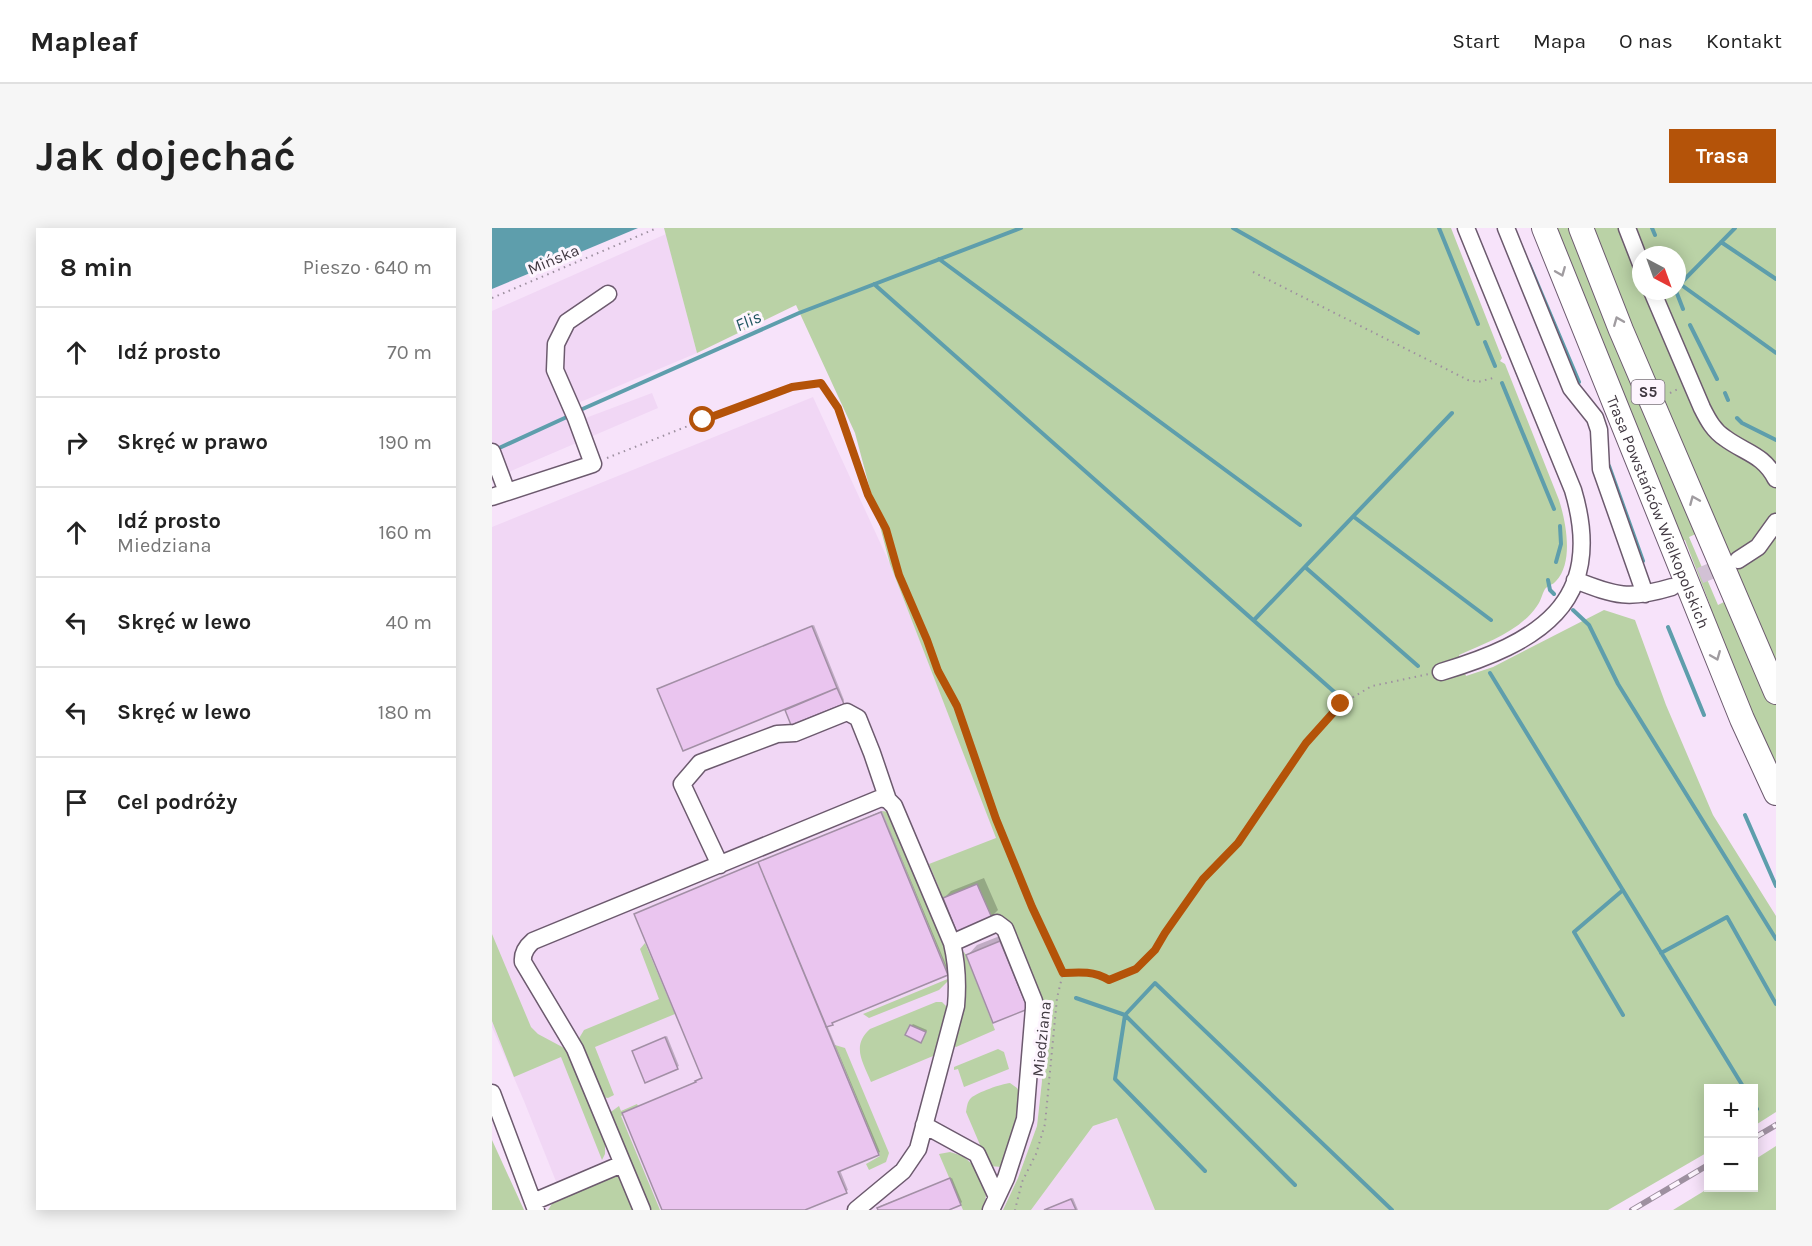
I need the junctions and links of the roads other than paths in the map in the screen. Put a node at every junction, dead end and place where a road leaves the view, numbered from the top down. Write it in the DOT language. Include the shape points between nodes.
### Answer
graph roads {
  1 [pos="1466,228"];
  2 [pos="1506,228"];
  3 [pos="1544,228"];
  4 [pos="1581,228"];
  5 [pos="1627,228"];
  6 [pos="1634,246"];
  7 [pos="608,294"];
  8 [pos="1656,300"];
  9 [pos="493,454"];
  10 [pos="1776,479"];
  11 [pos="499,495"];
  12 [pos="1776,522"];
  13 [pos="1727,557"];
  14 [pos="1575,580"];
  15 [pos="1672,588"];
  16 [pos="1645,594"];
  17 [pos="1776,654"];
  18 [pos="1441,672"];
  19 [pos="1776,692"];
  20 [pos="1776,793"];
  21 [pos="888,800"];
  22 [pos="720,865"];
  23 [pos="952,943"];
  24 [pos="492,1093"];
  25 [pos="924,1125"];
  26 [pos="622,1164"];
  27 [pos="994,1204"];
  28 [pos="534,1206"];
  29 [pos="642,1210"];
  30 [pos="856,1210"];
  1 -- 14 [label="street" via="1575,497 1582,534"];
  2 -- 16 [label="street" via="1571,388 1595,418 1600,469"];
  3 -- 20 [label="highway, Trasa Powstańców Wielkopolskich / S5, one-way" via="1742,719"];
  13 -- 4 [label="highway, S5, one-way" via="1622,330"];
  5 -- 6 [label="street"];
  7 -- 11 [label="street" via="567,322 556,344 555,370 593,464"];
  8 -- 10 [label="street" via="1712,426 1724,438 1759,458"];
  9 -- 11 [label="street"];
  12 -- 13 [label="street" via="1758,547"];
  13 -- 17 [label="highway"];
  13 -- 19 [label="highway, S5"];
  14 -- 16 [label="street" via="1620,595"];
  14 -- 18 [label="street" via="1554,616 1528,637"];
  15 -- 16 [label="street"];
  21 -- 22 [label="street" via="881,798"];
  21 -- 22 [label="street" via="858,718 847,712 700,763 682,784"];
  21 -- 23 [label="street" via="894,806"];
  22 -- 26 [label="street" via="533,941 522,956 575,1049"];
  23 -- 25 [label="street" via="958,984 956,1006"];
  23 -- 27 [label="street" via="997,923 1001,925 1034,1001 1025,1119"];
  24 -- 28 [label="street"];
  25 -- 27 [label="street" via="977,1154"];
  25 -- 30 [label="street" via="918,1149 903,1171"];
  26 -- 28 [label="street"];
  26 -- 29 [label="street"];
}
